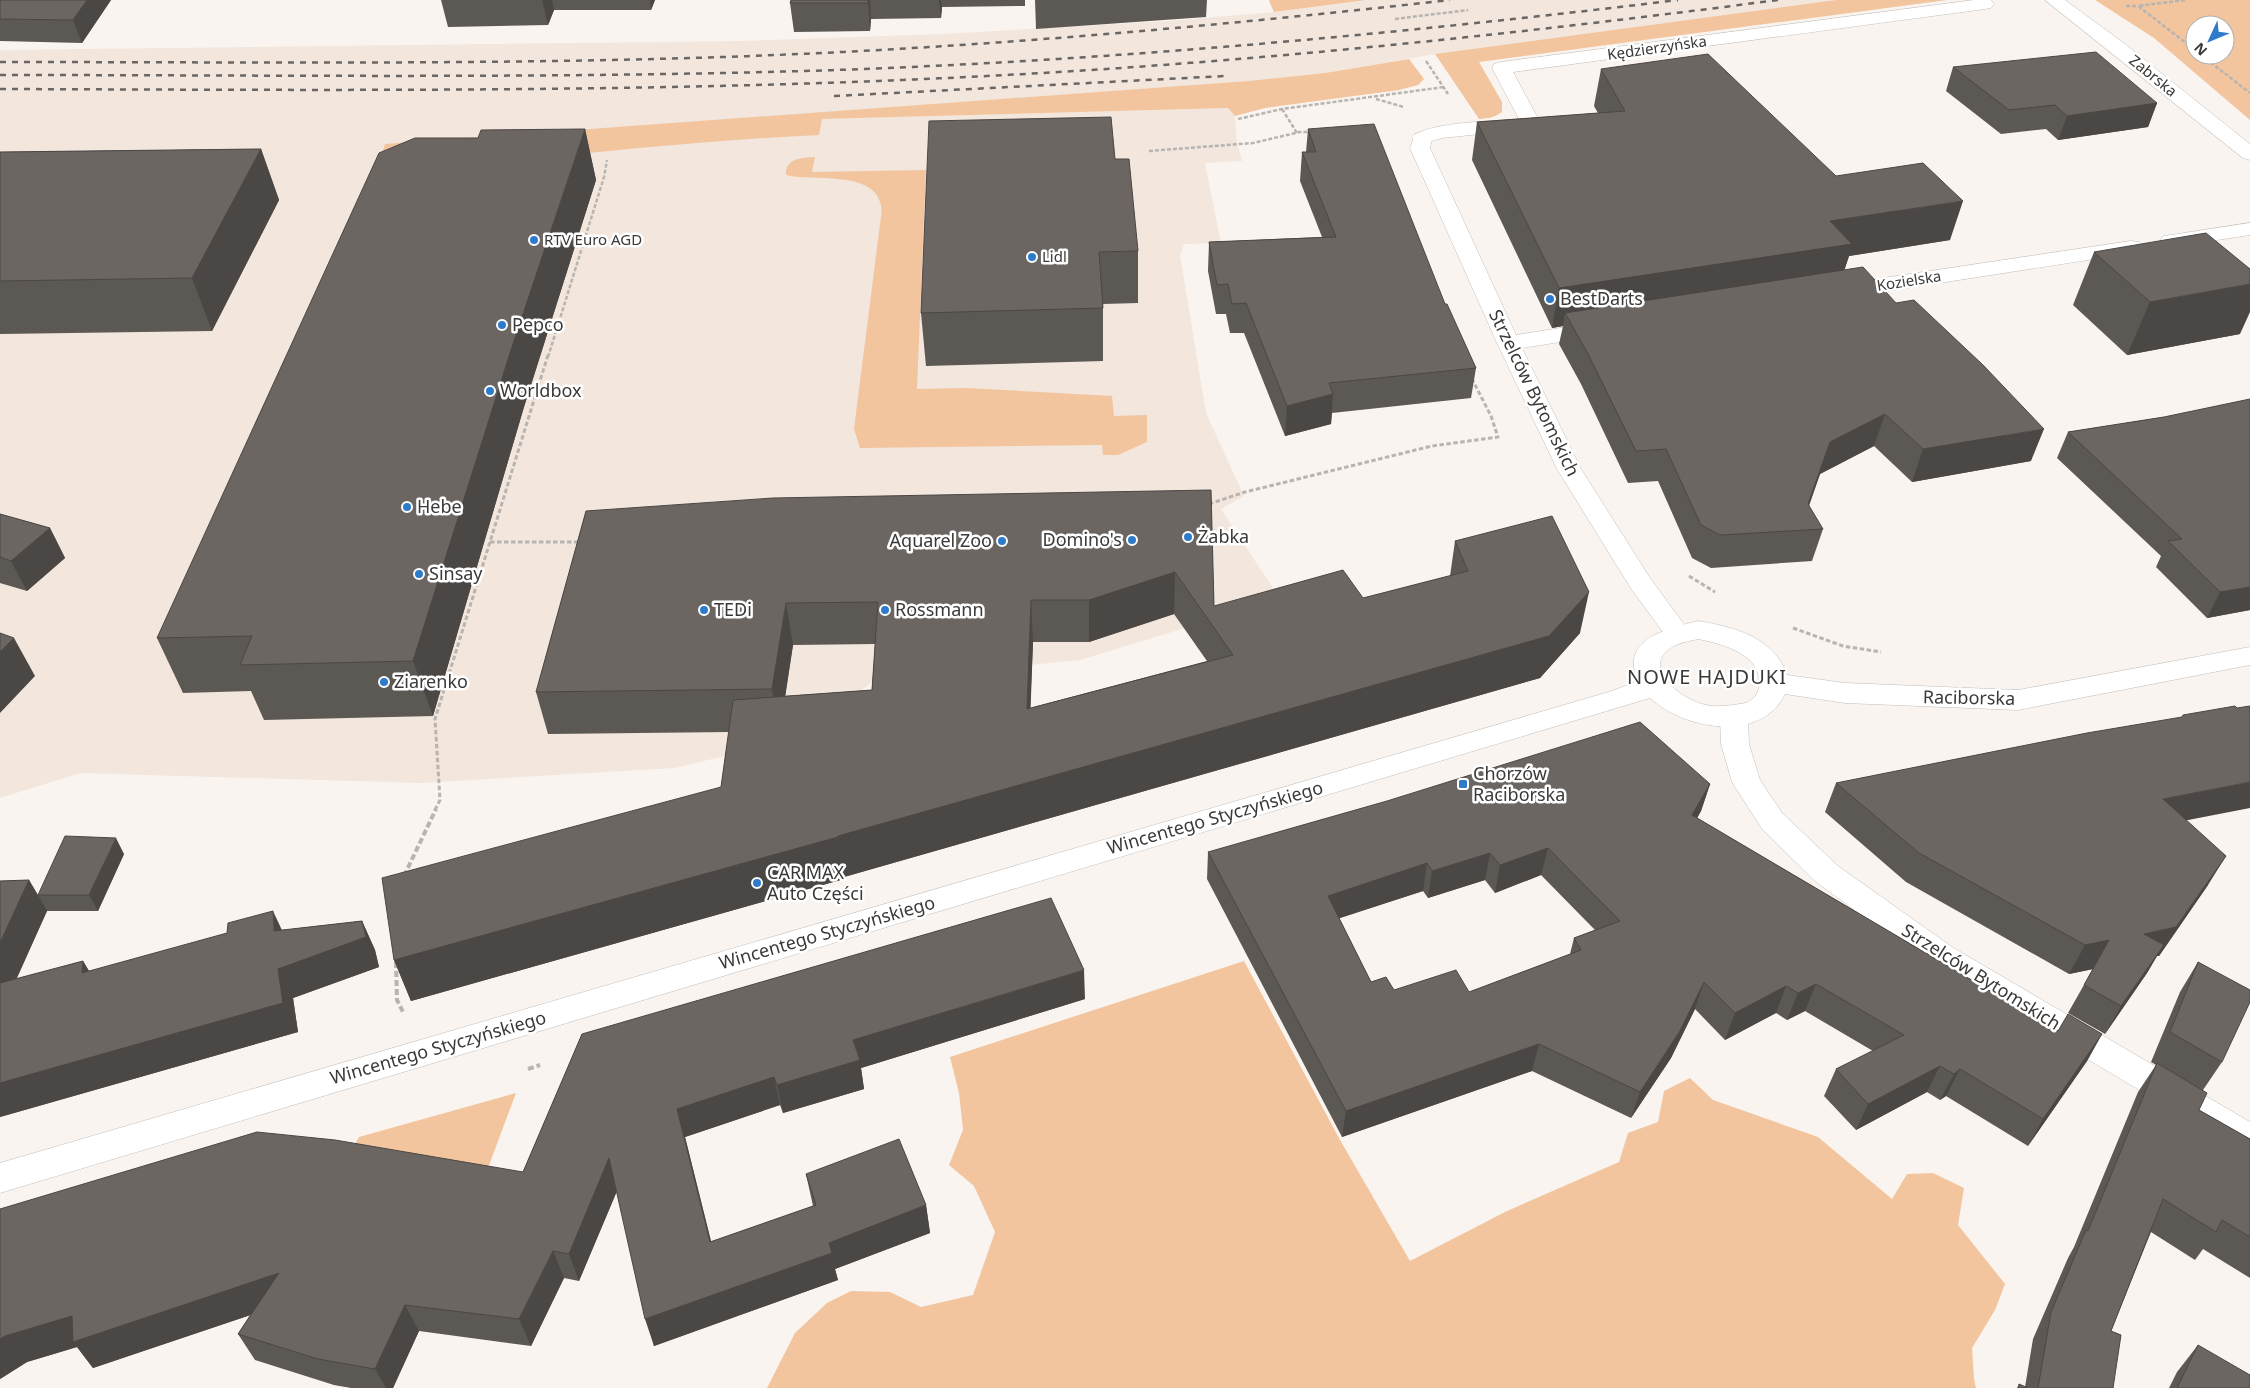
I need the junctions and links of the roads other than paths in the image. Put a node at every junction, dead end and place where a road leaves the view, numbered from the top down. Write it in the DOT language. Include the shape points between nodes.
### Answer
graph roads {
  1 [pos="2054,0"];
  2 [pos="1986,4"];
  3 [pos="1422,138"];
  4 [pos="2250,154"];
  5 [pos="2250,229"];
  6 [pos="1826,294"];
  7 [pos="1621,325"];
  8 [pos="1508,342"];
  9 [pos="1677,633"];
  10 [pos="2250,656"];
  11 [pos="1775,683"];
  12 [pos="1653,686"];
  13 [pos="1734,718"];
  14 [pos="2250,1138"];
  15 [pos="0,1178"];
  1 -- 4 [label="street, Zabrska"];
  2 -- 3 [label="street, Kędzierzyńska" via="1501,68 1531,124 1439,132"];
  3 -- 8 [label="street, Strzelców Bytomskich" via="1420,148"];
  5 -- 6 [label="street, Kozielska"];
  7 -- 8 [label="street"];
  8 -- 9 [label="street, Strzelców Bytomskich" via="1569,470 1641,584"];
  9 -- 11 [label="street" via="1698,630 1742,640 1765,660"];
  9 -- 12 [label="street" via="1659,640 1648,653 1646,669"];
  10 -- 11 [label="street, Raciborska" via="2018,700 1845,693"];
  11 -- 13 [label="street" via="1770,699 1756,711"];
  12 -- 13 [label="street" via="1673,705 1702,716"];
  12 -- 15 [label="street, Wincentego Styczyńskiego" via="1622,698"];
  13 -- 14 [label="street, Strzelców Bytomskich" via="1735,744 1746,782 1772,821 1827,874 1941,956"];
}
